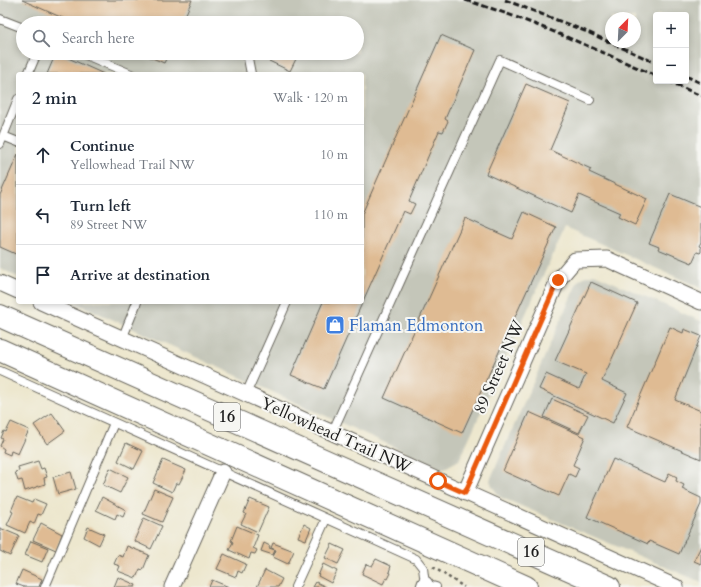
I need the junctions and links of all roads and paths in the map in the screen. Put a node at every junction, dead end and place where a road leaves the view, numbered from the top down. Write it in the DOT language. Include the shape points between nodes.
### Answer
graph roads {
  1 [pos="1,21"];
  2 [pos="16,26"];
  3 [pos="34,60"];
  4 [pos="98,60"];
  5 [pos="248,60"];
  6 [pos="29,72"];
  7 [pos="126,72"];
  8 [pos="251,72"];
  9 [pos="590,100"];
  10 [pos="16,104"];
  11 [pos="3,136"];
  12 [pos="16,141"];
  13 [pos="0,144"];
  14 [pos="0,283"];
  15 [pos="16,290"];
  16 [pos="701,302"];
  17 [pos="45,304"];
  18 [pos="136,304"];
  19 [pos="286,304"];
  20 [pos="0,316"];
  21 [pos="122,339"];
  22 [pos="0,350"];
  23 [pos="0,371"];
  24 [pos="246,394"];
  25 [pos="114,423"];
  26 [pos="332,433"];
  27 [pos="223,472"];
  28 [pos="465,493"];
  29 [pos="326,519"];
  30 [pos="416,559"];
  31 [pos="428,586"];
  32 [pos="45,587"];
  33 [pos="172,587"];
  34 [pos="295,587"];
  35 [pos="464,587"];
  36 [pos="526,587"];
  37 [pos="609,587"];
  38 [pos="676,587"];
  1 -- 2 [label="lane"];
  3 -- 6 [label="lane"];
  4 -- 7 [label="lane"];
  5 -- 8 [label="lane"];
  9 -- 26 [label="lane" via="500,60"];
  10 -- 11 [label="lane"];
  11 -- 12 [label="lane"];
  11 -- 13 [label="lane"];
  14 -- 15 [label="street"];
  16 -- 28 [label="street, 89 Street NW" via="607,259 575,260 558,280"];
  17 -- 21 [label="street, Yellowhead Trail NW"];
  18 -- 21 [label="lane"];
  19 -- 24 [label="lane"];
  20 -- 37 [label="highway, Yellowhead Trail NW / 16"];
  21 -- 24 [label="street, Yellowhead Trail NW"];
  22 -- 36 [label="highway, 16"];
  23 -- 25 [label="lane"];
  24 -- 26 [label="street, Yellowhead Trail NW"];
  25 -- 27 [label="lane"];
  25 -- 32 [label="lane"];
  26 -- 28 [label="street, Yellowhead Trail NW"];
  27 -- 29 [label="lane"];
  27 -- 33 [label="street"];
  28 -- 38 [label="street, Yellowhead Trail NW"];
  29 -- 30 [label="lane"];
  29 -- 34 [label="lane"];
  30 -- 31 [label="lane" via="423,568"];
  30 -- 35 [label="path"];
}
